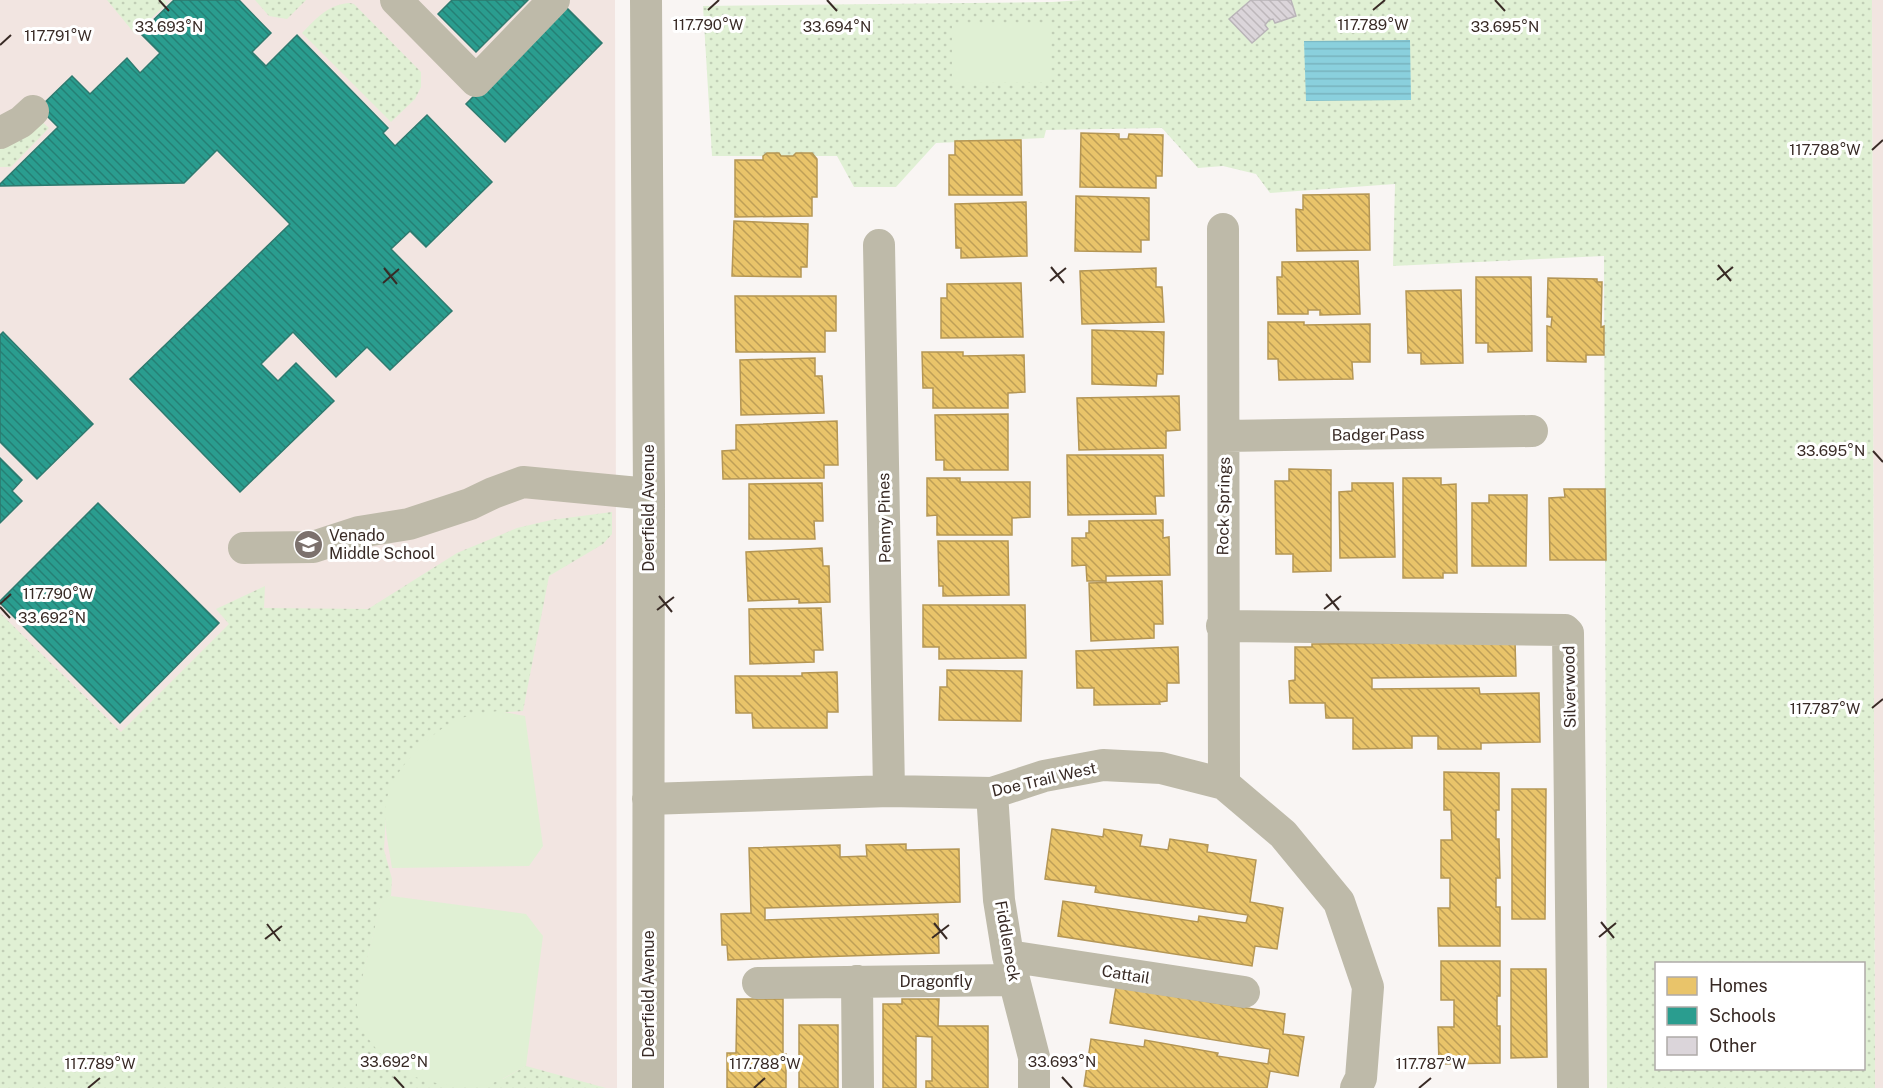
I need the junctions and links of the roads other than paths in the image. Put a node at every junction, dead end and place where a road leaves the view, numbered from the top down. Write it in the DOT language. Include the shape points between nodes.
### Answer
graph roads {
  1 [pos="396,0"];
  2 [pos="554,0"];
  3 [pos="646,0"];
  4 [pos="33,111"];
  5 [pos="0,133"];
  6 [pos="1223,229"];
  7 [pos="879,245"];
  8 [pos="1532,431"];
  9 [pos="1224,436"];
  10 [pos="649,494"];
  11 [pos="244,548"];
  12 [pos="1222,626"];
  13 [pos="1224,784"];
  14 [pos="889,791"];
  15 [pos="992,793"];
  16 [pos="648,799"];
  17 [pos="1011,968"];
  18 [pos="857,981"];
  19 [pos="758,983"];
  20 [pos="1244,992"];
  21 [pos="648,1088"];
  22 [pos="858,1088"];
  23 [pos="1034,1088"];
  24 [pos="1356,1088"];
  25 [pos="1574,1088"];
  1 -- 2 [label="street" via="476,81"];
  3 -- 10 [label="street, Deerfield Avenue"];
  4 -- 5 [label="street"];
  6 -- 9 [label="street, Rock Springs"];
  7 -- 14 [label="street, Penny Pines"];
  8 -- 9 [label="street, Badger Pass"];
  9 -- 12 [label="street, Rock Springs"];
  10 -- 11 [label="street" via="523,482 409,524 358,532 313,547"];
  10 -- 16 [label="street, Deerfield Avenue"];
  12 -- 13 [label="street, Rock Springs"];
  12 -- 25 [label="street, Silverwood" via="1568,633"];
  13 -- 15 [label="street, Doe Trail West" via="1161,768 1103,765 1044,776"];
  13 -- 24 [label="street, Doe Trail West" via="1284,834 1338,902 1368,987 1361,1077"];
  14 -- 15 [label="street, Doe Trail West"];
  14 -- 16 [label="street, Doe Trail West"];
  15 -- 17 [label="street, Fiddleneck" via="999,900"];
  16 -- 21 [label="street, Deerfield Avenue"];
  17 -- 18 [label="street, Dragonfly"];
  17 -- 20 [label="street, Cattail"];
  17 -- 23 [label="street, Fiddleneck" via="1034,1057"];
  18 -- 19 [label="street, Dragonfly"];
  18 -- 22 [label="street"];
}
